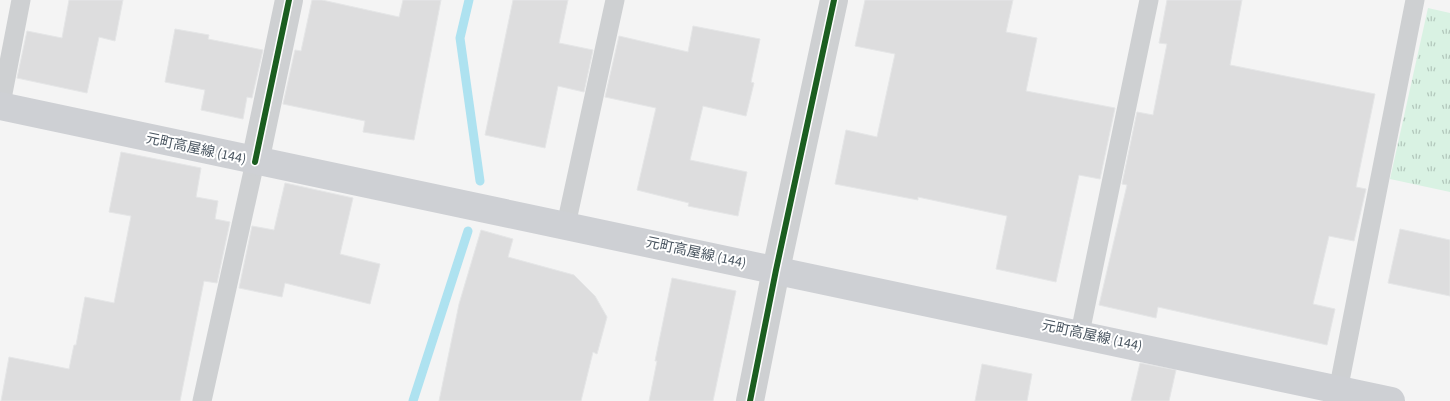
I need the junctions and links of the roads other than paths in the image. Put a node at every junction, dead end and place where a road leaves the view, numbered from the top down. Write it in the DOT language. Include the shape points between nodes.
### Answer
graph roads {
  1 [pos="21,0"];
  2 [pos="290,0"];
  3 [pos="615,0"];
  4 [pos="834,0"];
  5 [pos="1149,0"];
  6 [pos="1415,0"];
  7 [pos="0,107"];
  8 [pos="255,162"];
  9 [pos="566,225"];
  10 [pos="776,270"];
  11 [pos="1080,333"];
  12 [pos="1337,395"];
  13 [pos="202,401"];
  14 [pos="750,401"];
  15 [pos="1391,401"];
  1 -- 7 [label="lane"];
  2 -- 8 [label="street"];
  3 -- 9 [label="lane"];
  4 -- 10 [label="street"];
  5 -- 11 [label="lane"];
  6 -- 12 [label="lane"];
  7 -- 8 [label="main road, 元町高屋線 (144)"];
  8 -- 9 [label="main road, 元町高屋線 (144)"];
  8 -- 13 [label="lane"];
  9 -- 10 [label="main road, 元町高屋線 (144)"];
  10 -- 11 [label="main road, 元町高屋線 (144)"];
  10 -- 14 [label="street"];
  11 -- 12 [label="main road, 元町高屋線 (144)"];
  12 -- 15 [label="main road, 元町高屋線 (144)"];
}
